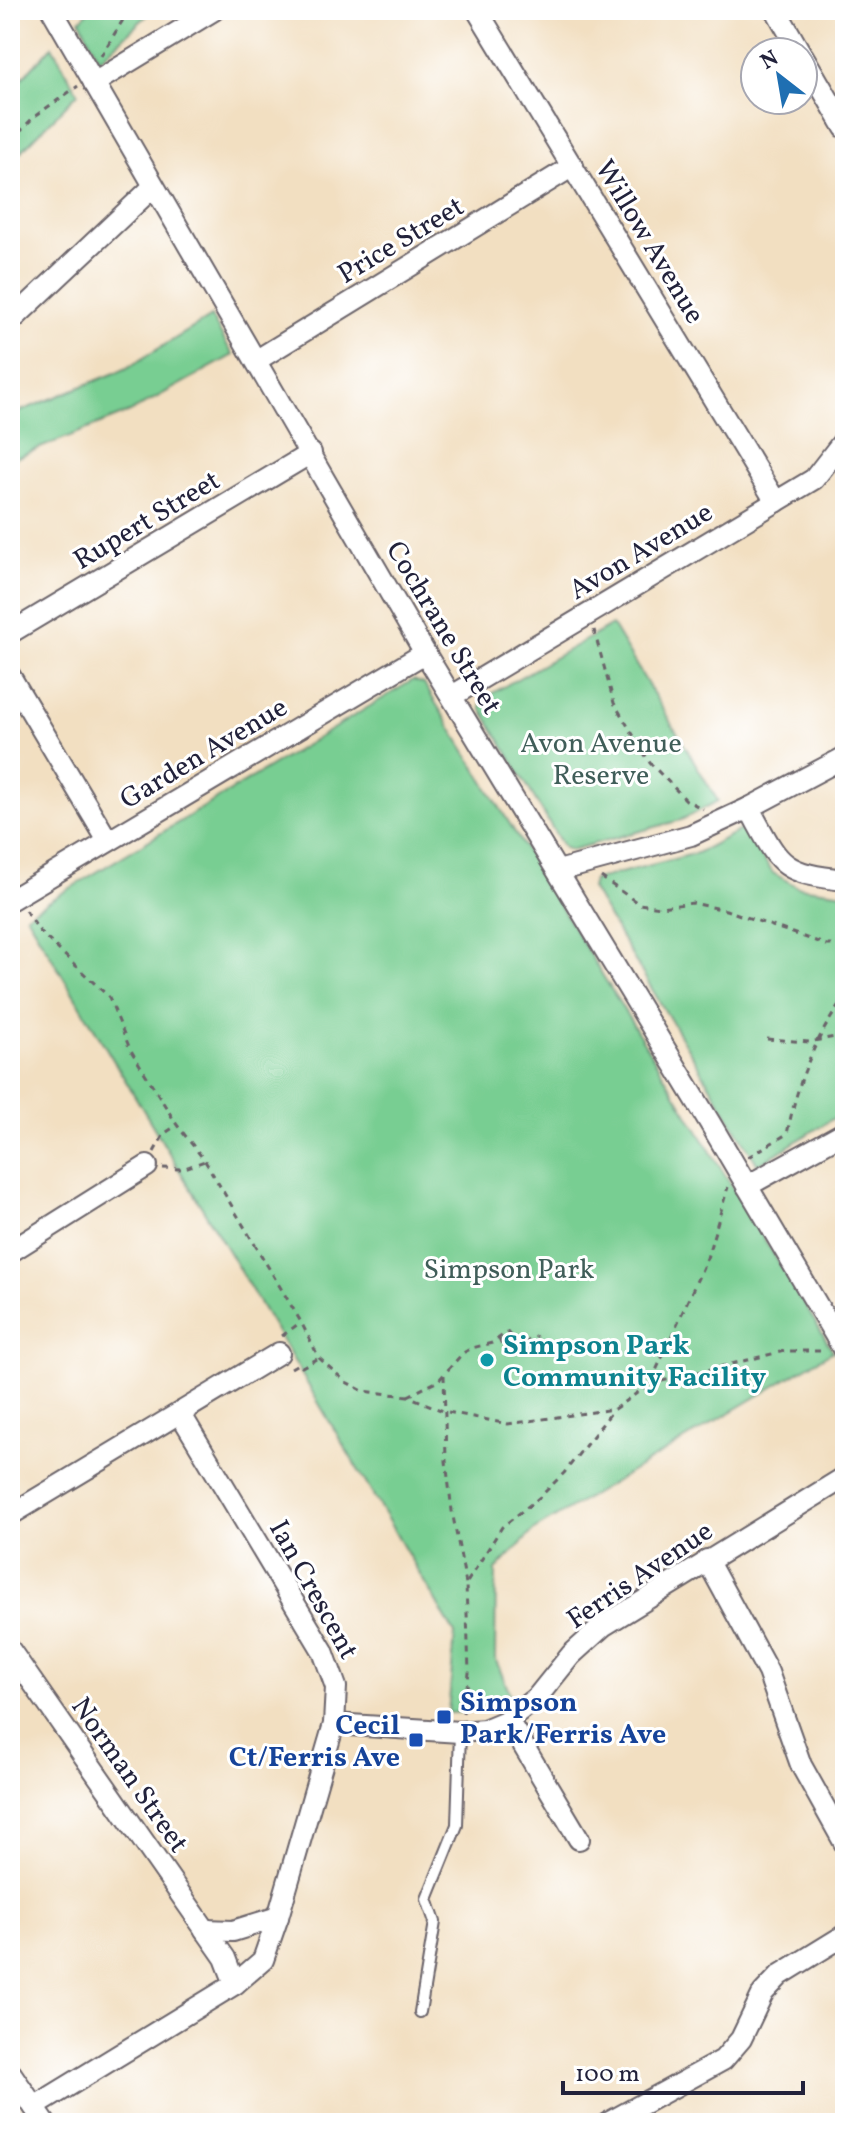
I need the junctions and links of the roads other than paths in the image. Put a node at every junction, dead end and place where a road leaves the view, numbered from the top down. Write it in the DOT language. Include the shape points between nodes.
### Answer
graph roads {
  1 [pos="52,10"];
  2 [pos="214,10"];
  3 [pos="477,10"];
  4 [pos="776,10"];
  5 [pos="791,36"];
  6 [pos="94,83"];
  7 [pos="819,83"];
  8 [pos="845,128"];
  9 [pos="573,166"];
  10 [pos="153,187"];
  11 [pos="10,322"];
  12 [pos="257,360"];
  13 [pos="845,439"];
  14 [pos="311,453"];
  15 [pos="776,502"];
  16 [pos="10,633"];
  17 [pos="425,653"];
  18 [pos="10,676"];
  19 [pos="452,696"];
  20 [pos="845,757"];
  21 [pos="749,808"];
  22 [pos="108,841"];
  23 [pos="558,871"];
  24 [pos="845,880"];
  25 [pos="13,898"];
  26 [pos="845,1132"];
  27 [pos="147,1166"];
  28 [pos="747,1186"];
  29 [pos="10,1252"];
  30 [pos="843,1349"];
  31 [pos="279,1353"];
  32 [pos="180,1413"];
  33 [pos="845,1477"];
  34 [pos="10,1515"];
  35 [pos="707,1560"];
  36 [pos="10,1650"];
  37 [pos="508,1720"];
  38 [pos="334,1724"];
  39 [pos="460,1732"];
  40 [pos="579,1839"];
  41 [pos="845,1844"];
  42 [pos="278,1917"];
  43 [pos="205,1930"];
  44 [pos="845,1935"];
  45 [pos="235,1984"];
  46 [pos="420,2012"];
  47 [pos="13,2084"];
  48 [pos="40,2115"];
  49 [pos="608,2123"];
  1 -- 6 [label="street, Cochrane Street"];
  2 -- 6 [label="street"];
  3 -- 9 [label="street, Willow Avenue"];
  4 -- 5 [label="street"];
  6 -- 10 [label="street, Cochrane Street"];
  7 -- 8 [label="street"];
  9 -- 12 [label="street, Price Street"];
  9 -- 15 [label="street, Willow Avenue"];
  10 -- 11 [label="street"];
  10 -- 12 [label="street, Cochrane Street"];
  12 -- 14 [label="street, Cochrane Street"];
  13 -- 15 [label="street, Avon Avenue" via="814,479"];
  14 -- 16 [label="street, Rupert Street"];
  14 -- 17 [label="street, Cochrane Street"];
  15 -- 19 [label="street, Avon Avenue"];
  17 -- 19 [label="street, Cochrane Street"];
  17 -- 22 [label="street, Garden Avenue"];
  18 -- 22 [label="street"];
  19 -- 23 [label="street, Cochrane Street"];
  20 -- 21 [label="street"];
  21 -- 23 [label="street" via="592,871"];
  21 -- 24 [label="street" via="786,867 808,876"];
  22 -- 25 [label="street, Garden Avenue"];
  23 -- 28 [label="street, Cochrane Street"];
  26 -- 28 [label="street"];
  27 -- 29 [label="street"];
  28 -- 30 [label="street, Cochrane Street"];
  31 -- 32 [label="street"];
  32 -- 34 [label="street"];
  32 -- 38 [label="street, Ian Crescent" via="323,1651 336,1687"];
  33 -- 35 [label="street, Ferris Avenue"];
  35 -- 37 [label="street, Ferris Avenue" via="603,1626 538,1696"];
  35 -- 41 [label="street" via="768,1672 801,1765"];
  36 -- 43 [label="street, Norman Street"];
  37 -- 39 [label="street, Ferris Avenue"];
  37 -- 40 [label="street"];
  38 -- 39 [label="street, Ferris Avenue"];
  38 -- 42 [label="street, Ian Crescent"];
  39 -- 46 [label="lane" via="457,1825 427,1899 435,1922"];
  42 -- 43 [label="street" via="233,1931"];
  42 -- 45 [label="street, Ian Crescent" via="263,1960"];
  43 -- 45 [label="street, Norman Street"];
  44 -- 49 [label="street" via="780,1975 763,1993 741,2039 723,2060"];
  45 -- 48 [label="street, Ian Crescent"];
  47 -- 48 [label="street"];
}
